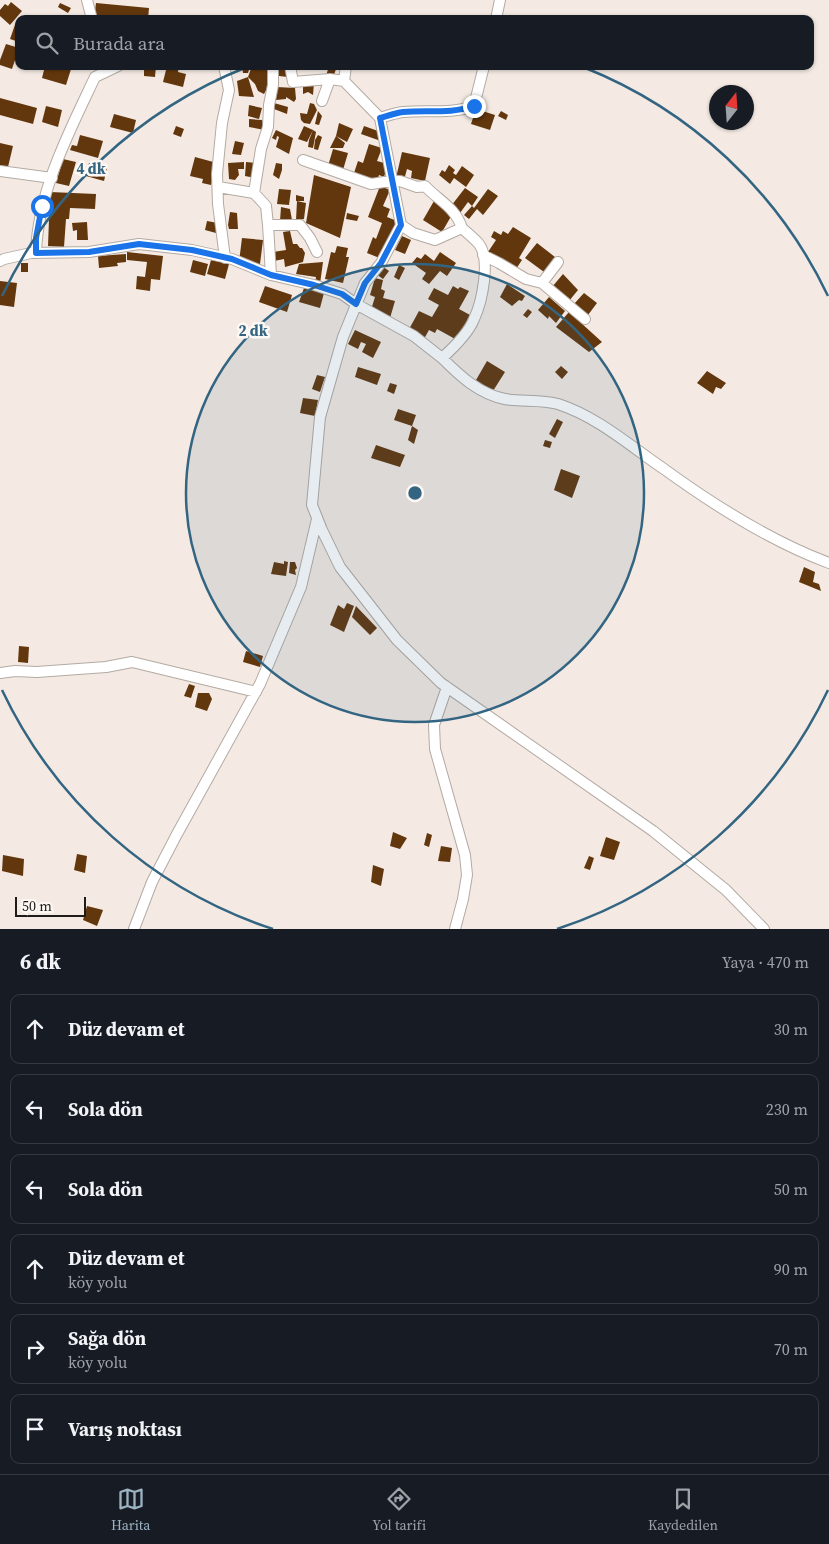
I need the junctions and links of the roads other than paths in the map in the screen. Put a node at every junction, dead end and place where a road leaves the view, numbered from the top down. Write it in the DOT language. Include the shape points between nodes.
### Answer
graph roads {
  1 [pos="87,0"];
  2 [pos="500,0"];
  3 [pos="91,15"];
  4 [pos="497,15"];
  5 [pos="110,70"];
  6 [pos="225,70"];
  7 [pos="273,70"];
  8 [pos="291,70"];
  9 [pos="345,70"];
  10 [pos="483,70"];
  11 [pos="330,79"];
  12 [pos="344,81"];
  13 [pos="293,82"];
  14 [pos="273,85"];
  15 [pos="322,102"];
  16 [pos="380,118"];
  17 [pos="303,160"];
  18 [pos="0,171"];
  19 [pos="52,178"];
  20 [pos="391,181"];
  21 [pos="218,187"];
  22 [pos="254,193"];
  23 [pos="268,225"];
  24 [pos="401,225"];
  25 [pos="462,228"];
  26 [pos="317,252"];
  27 [pos="36,253"];
  28 [pos="482,255"];
  29 [pos="225,258"];
  30 [pos="0,261"];
  31 [pos="558,262"];
  32 [pos="271,275"];
  33 [pos="542,283"];
  34 [pos="356,304"];
  35 [pos="585,319"];
  36 [pos="442,358"];
  37 [pos="317,518"];
  38 [pos="829,563"];
  39 [pos="0,673"];
  40 [pos="447,687"];
  41 [pos="256,692"];
  42 [pos="134,929"];
  43 [pos="455,929"];
  44 [pos="764,929"];
  1 -- 3 [label="street"];
  2 -- 4 [label="street"];
  5 -- 19 [label="street" via="95,77"];
  6 -- 21 [label="street" via="229,90 222,123"];
  7 -- 14 [label="street"];
  8 -- 13 [label="street"];
  9 -- 12 [label="street"];
  10 -- 16 [label="street" via="474,106 435,112 401,112"];
  11 -- 12 [label="street"];
  11 -- 13 [label="street"];
  11 -- 15 [label="street"];
  12 -- 16 [label="street"];
  13 -- 14 [label="street"];
  14 -- 22 [label="street"];
  16 -- 20 [label="street"];
  17 -- 20 [label="street" via="370,184"];
  18 -- 19 [label="street"];
  19 -- 27 [label="street" via="42,206"];
  20 -- 24 [label="street"];
  20 -- 25 [label="street" via="425,186 458,217"];
  21 -- 22 [label="street"];
  21 -- 29 [label="street"];
  22 -- 23 [label="street" via="266,206"];
  23 -- 26 [label="street" via="300,225"];
  23 -- 32 [label="street"];
  24 -- 25 [label="street" via="434,240"];
  24 -- 34 [label="street" via="381,263 365,283"];
  25 -- 28 [label="street" via="480,245"];
  27 -- 29 [label="street" via="89,252 139,244 192,250"];
  27 -- 30 [label="street"];
  28 -- 33 [label="street" via="526,279"];
  28 -- 36 [label="street" via="486,267 474,320"];
  29 -- 32 [label="street"];
  31 -- 33 [label="street"];
  32 -- 34 [label="street" via="342,294"];
  33 -- 35 [label="street"];
  34 -- 36 [label="street" via="414,336"];
  34 -- 37 [label="street" via="342,337 320,417 312,505"];
  36 -- 38 [label="street" via="481,391 505,399 556,403 584,414 738,518 799,552"];
  37 -- 40 [label="street" via="340,567 397,640"];
  37 -- 41 [label="street" via="301,587"];
  39 -- 41 [label="street" via="106,667 132,662"];
  40 -- 43 [label="street" via="434,725 435,749 465,855 467,875"];
  40 -- 44 [label="street" via="653,831 726,890"];
  41 -- 42 [label="street" via="152,882"];
}
